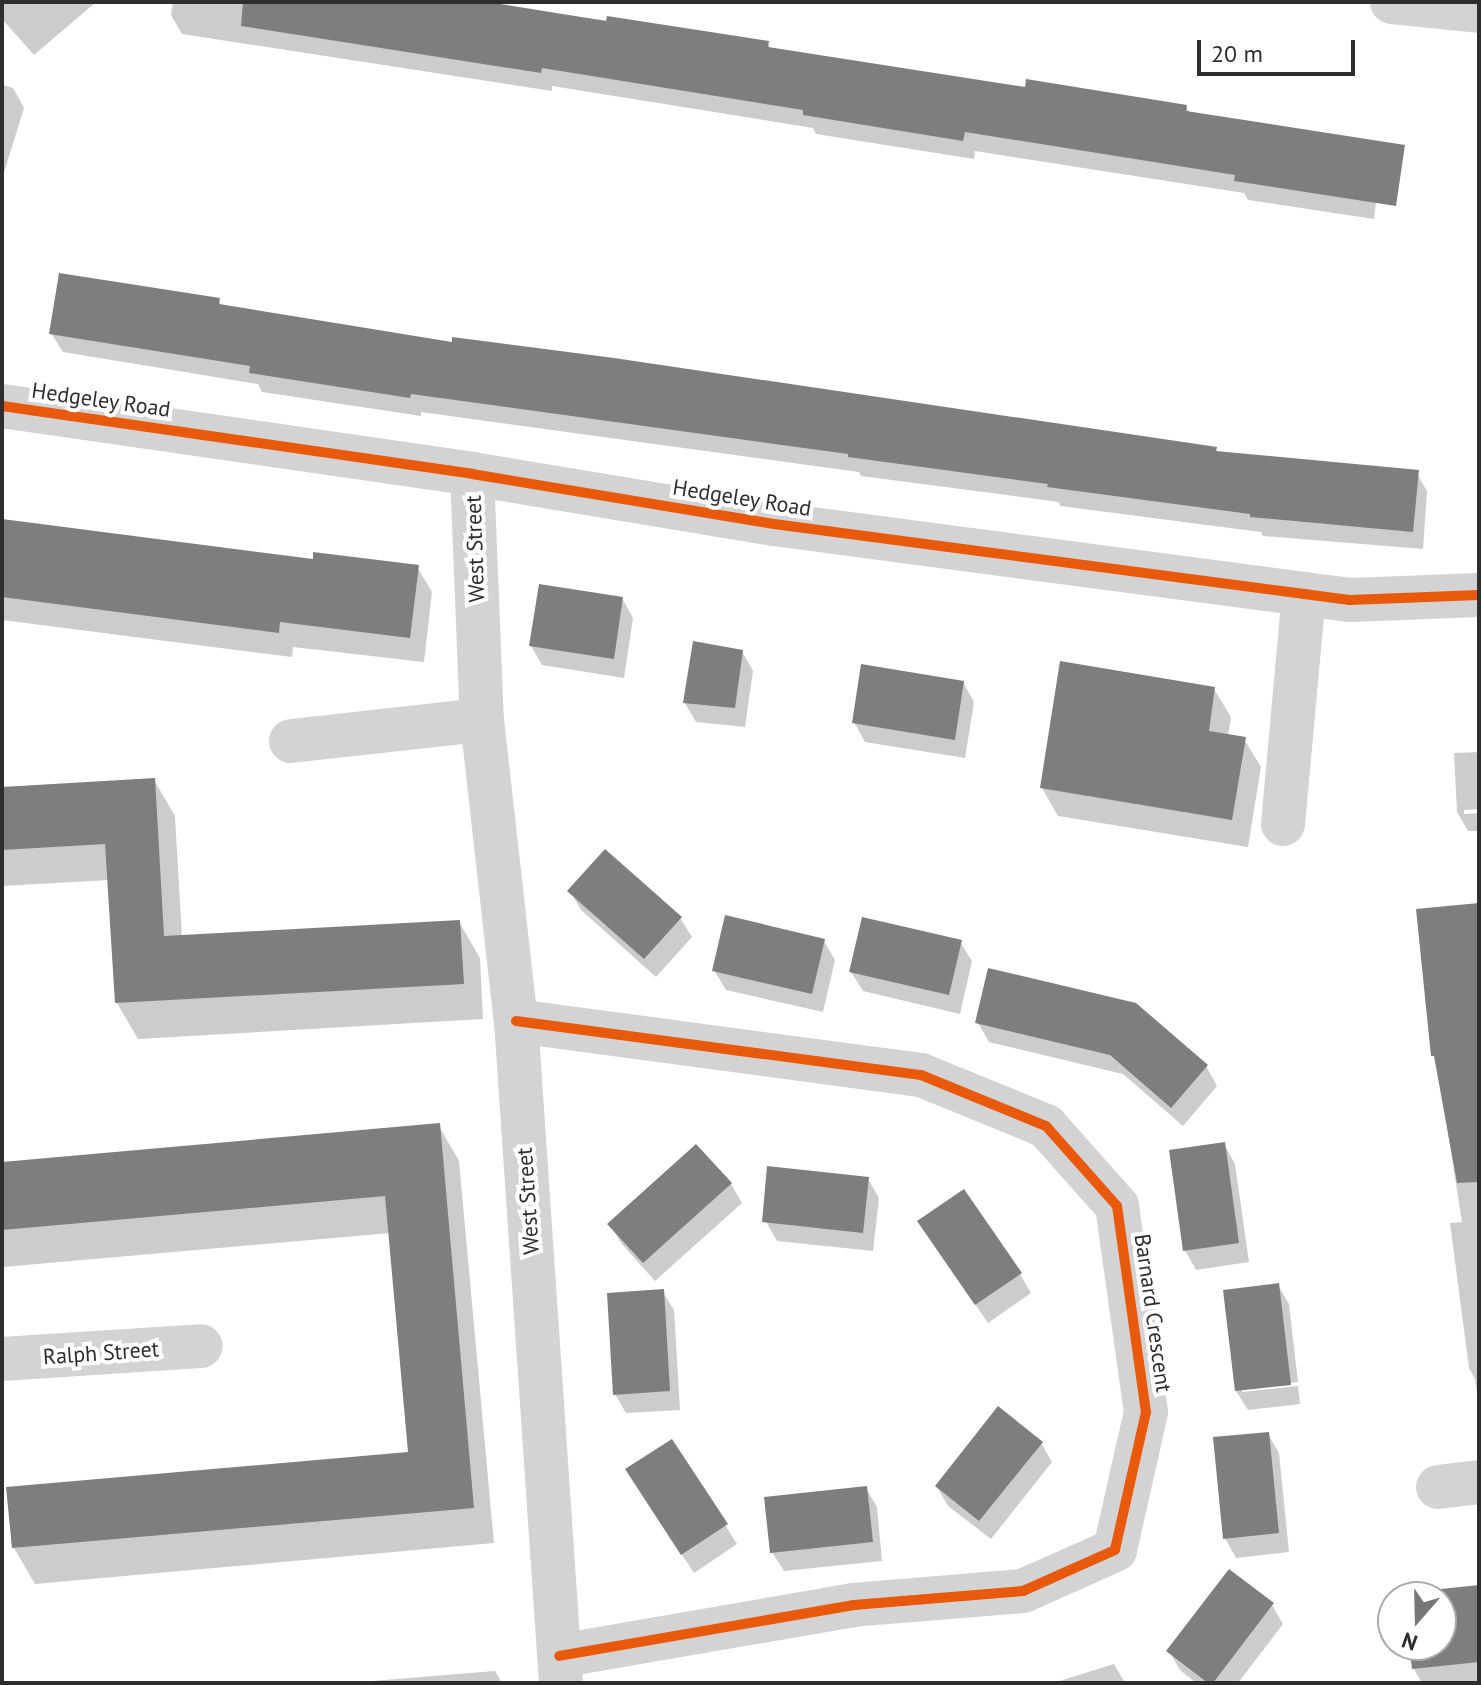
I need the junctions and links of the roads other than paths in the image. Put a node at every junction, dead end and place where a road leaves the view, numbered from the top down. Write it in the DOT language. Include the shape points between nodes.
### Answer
graph roads {
  1 [pos="1392,2"];
  2 [pos="1479,11"];
  3 [pos="2,406"];
  4 [pos="472,474"];
  5 [pos="1304,594"];
  6 [pos="1479,595"];
  7 [pos="482,720"];
  8 [pos="291,741"];
  9 [pos="1283,824"];
  10 [pos="516,1021"];
  11 [pos="201,1346"];
  12 [pos="2,1359"];
  13 [pos="560,1669"];
  1 -- 2 [label="street"];
  3 -- 4 [label="street, Hedgeley Road"];
  4 -- 5 [label="street, Hedgeley Road" via="774,524"];
  4 -- 7 [label="street, West Street"];
  5 -- 6 [label="street, Hedgeley Road" via="1350,600"];
  5 -- 9 [label="street"];
  7 -- 8 [label="street"];
  7 -- 10 [label="street, West Street"];
  10 -- 13 [label="street, West Street"];
  10 -- 13 [label="street, Barnard Crescent" via="921,1075 1046,1126 1117,1206 1146,1412 1115,1550 1023,1591 854,1605"];
  11 -- 12 [label="street, Ralph Street"];
}
